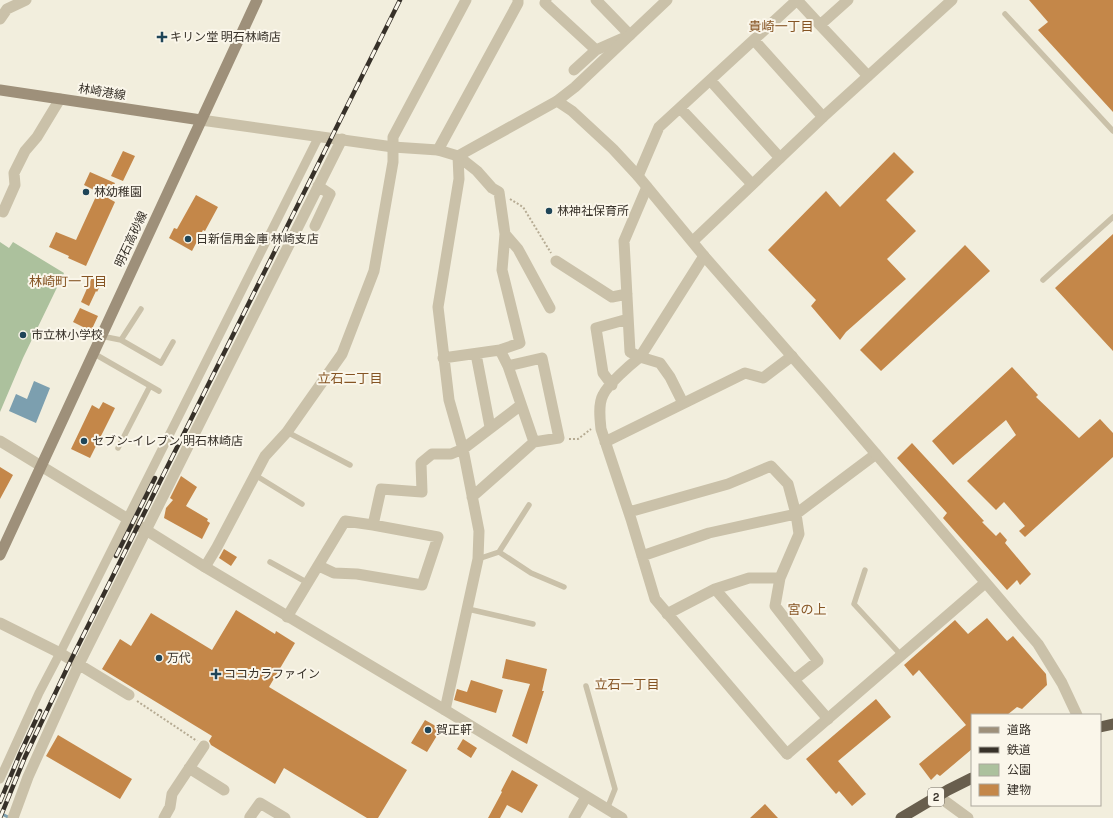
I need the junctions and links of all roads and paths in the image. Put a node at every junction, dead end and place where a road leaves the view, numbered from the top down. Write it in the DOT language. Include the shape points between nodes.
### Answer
graph roads {
  1 [pos="26,0"];
  2 [pos="257,0"];
  3 [pos="466,0"];
  4 [pos="518,0"];
  5 [pos="546,0"];
  6 [pos="596,0"];
  7 [pos="667,0"];
  8 [pos="797,0"];
  9 [pos="848,0"];
  10 [pos="952,0"];
  11 [pos="1005,14"];
  12 [pos="0,19"];
  13 [pos="820,25"];
  14 [pos="630,35"];
  15 [pos="754,40"];
  16 [pos="596,50"];
  17 [pos="574,70"];
  18 [pos="868,76"];
  19 [pos="710,80"];
  20 [pos="0,90"];
  21 [pos="60,99"];
  22 [pos="557,101"];
  23 [pos="680,108"];
  24 [pos="823,117"];
  25 [pos="201,120"];
  26 [pos="1113,131"];
  27 [pos="319,136"];
  28 [pos="342,139"];
  29 [pos="393,147"];
  30 [pos="438,150"];
  31 [pos="458,156"];
  32 [pos="780,158"];
  33 [pos="638,176"];
  34 [pos="752,184"];
  35 [pos="318,186"];
  36 [pos="647,187"];
  37 [pos="498,192"];
  38 [pos="3,212"];
  39 [pos="1113,217"];
  40 [pos="315,226"];
  41 [pos="505,234"];
  42 [pos="693,241"];
  43 [pos="704,256"];
  44 [pos="556,261"];
  45 [pos="1043,280"];
  46 [pos="627,294"];
  47 [pos="550,308"];
  48 [pos="141,309"];
  49 [pos="628,319"];
  50 [pos="101,336"];
  51 [pos="121,340"];
  52 [pos="173,342"];
  53 [pos="500,350"];
  54 [pos="93,352"];
  55 [pos="476,354"];
  56 [pos="792,356"];
  57 [pos="640,357"];
  58 [pos="443,358"];
  59 [pos="508,366"];
  60 [pos="612,385"];
  61 [pos="150,386"];
  62 [pos="159,391"];
  63 [pos="683,403"];
  64 [pos="521,404"];
  65 [pos="601,422"];
  66 [pos="490,427"];
  67 [pos="287,432"];
  68 [pos="559,438"];
  69 [pos="0,441"];
  70 [pos="534,442"];
  71 [pos="605,442"];
  72 [pos="118,448"];
  73 [pos="463,449"];
  74 [pos="876,454"];
  75 [pos="350,465"];
  76 [pos="41,466"];
  77 [pos="255,475"];
  78 [pos="472,497"];
  79 [pos="302,504"];
  80 [pos="529,505"];
  81 [pos="629,512"];
  82 [pos="796,514"];
  83 [pos="127,519"];
  84 [pos="373,525"];
  85 [pos="146,530"];
  86 [pos="499,552"];
  87 [pos="0,554"];
  88 [pos="642,556"];
  89 [pos="478,559"];
  90 [pos="270,562"];
  91 [pos="319,566"];
  92 [pos="205,568"];
  93 [pos="865,570"];
  94 [pos="780,578"];
  95 [pos="308,583"];
  96 [pos="985,583"];
  97 [pos="564,587"];
  98 [pos="715,589"];
  99 [pos="468,609"];
  100 [pos="667,614"];
  101 [pos="287,617"];
  102 [pos="0,623"];
  103 [pos="533,624"];
  104 [pos="60,653"];
  105 [pos="902,655"];
  106 [pos="79,664"];
  107 [pos="794,680"];
  108 [pos="586,686"];
  109 [pos="129,695"];
  110 [pos="446,710"];
  111 [pos="1077,714"];
  112 [pos="828,719"];
  113 [pos="1113,724"];
  114 [pos="1101,727"];
  115 [pos="204,746"];
  116 [pos="189,768"];
  117 [pos="0,779"];
  118 [pos="971,779"];
  119 [pos="224,790"];
  120 [pos="938,796"];
  121 [pos="586,797"];
  122 [pos="606,809"];
  123 [pos="13,818"];
  124 [pos="164,818"];
  125 [pos="252,818"];
  126 [pos="285,818"];
  127 [pos="574,818"];
  128 [pos="622,818"];
  129 [pos="901,818"];
  130 [pos="968,818"];
  1 -- 12 [label="street" via="7,9"];
  2 -- 25 [label="main road, 明石高砂線"];
  3 -- 29 [label="street" via="393,137"];
  4 -- 30 [label="street"];
  5 -- 16 [label="street" via="545,3"];
  6 -- 14 [label="street"];
  7 -- 14 [label="street"];
  8 -- 13 [label="street"];
  8 -- 15 [label="street"];
  9 -- 13 [label="street"];
  10 -- 18 [label="street"];
  11 -- 26 [label="lane"];
  13 -- 18 [label="street"];
  14 -- 16 [label="street"];
  14 -- 22 [label="street"];
  15 -- 19 [label="street"];
  15 -- 24 [label="street"];
  16 -- 17 [label="street"];
  18 -- 24 [label="street"];
  19 -- 23 [label="street"];
  19 -- 32 [label="street"];
  20 -- 21 [label="main road, 林崎港線"];
  21 -- 25 [label="main road, 林崎港線"];
  21 -- 38 [label="street" via="37,137 25,151 14,173 15,185"];
  22 -- 31 [label="street"];
  22 -- 33 [label="street" via="572,111"];
  23 -- 33 [label="street" via="660,127"];
  23 -- 34 [label="street"];
  24 -- 32 [label="street"];
  25 -- 27 [label="street"];
  25 -- 50 [label="main road, 明石高砂線"];
  27 -- 28 [label="street"];
  27 -- 83 [label="street"];
  28 -- 29 [label="street"];
  28 -- 35 [label="street"];
  29 -- 30 [label="street"];
  29 -- 67 [label="street" via="393,162 374,271 342,354"];
  30 -- 31 [label="street"];
  31 -- 37 [label="street"];
  31 -- 58 [label="street" via="459,179 438,307"];
  32 -- 34 [label="street"];
  33 -- 36 [label="street"];
  34 -- 42 [label="street"];
  35 -- 40 [label="street" via="330,194"];
  35 -- 85 [label="street"];
  36 -- 42 [label="street"];
  36 -- 46 [label="street" via="624,241"];
  37 -- 41 [label="street"];
  37 -- 44 [label="path" via="523,207"];
  39 -- 45 [label="lane"];
  41 -- 47 [label="street" via="518,249"];
  41 -- 53 [label="street" via="502,270 520,343"];
  42 -- 43 [label="street"];
  43 -- 56 [label="street"];
  43 -- 57 [label="street"];
  44 -- 46 [label="street" via="612,297"];
  46 -- 49 [label="street"];
  48 -- 51 [label="lane"];
  49 -- 57 [label="street" via="630,352"];
  49 -- 60 [label="street" via="596,328 603,373"];
  50 -- 51 [label="lane"];
  50 -- 54 [label="main road, 明石高砂線"];
  51 -- 52 [label="lane" via="161,363"];
  53 -- 55 [label="street"];
  53 -- 59 [label="street"];
  54 -- 61 [label="lane"];
  54 -- 76 [label="main road, 明石高砂線"];
  55 -- 58 [label="street"];
  55 -- 66 [label="street"];
  56 -- 63 [label="street" via="763,378 745,373"];
  56 -- 74 [label="street"];
  57 -- 60 [label="street"];
  57 -- 63 [label="street" via="660,363"];
  58 -- 73 [label="street" via="449,400"];
  59 -- 64 [label="street"];
  59 -- 68 [label="street" via="542,358"];
  60 -- 65 [label="street" via="602,396"];
  61 -- 62 [label="lane"];
  61 -- 72 [label="lane"];
  63 -- 71 [label="street"];
  64 -- 66 [label="street"];
  64 -- 70 [label="street"];
  65 -- 68 [label="path" via="578,439"];
  65 -- 71 [label="street"];
  66 -- 73 [label="street"];
  67 -- 75 [label="lane"];
  67 -- 77 [label="street" via="265,456"];
  68 -- 70 [label="street"];
  69 -- 76 [label="street"];
  70 -- 78 [label="street"];
  71 -- 81 [label="street"];
  73 -- 78 [label="street"];
  73 -- 84 [label="street" via="451,454 432,454 421,463 422,492 381,489"];
  74 -- 82 [label="street"];
  74 -- 96 [label="street"];
  76 -- 83 [label="street"];
  76 -- 87 [label="main road, 明石高砂線"];
  77 -- 79 [label="lane"];
  77 -- 92 [label="street"];
  78 -- 89 [label="street" via="479,531"];
  80 -- 86 [label="lane"];
  81 -- 82 [label="street" via="728,484 771,466 788,484"];
  81 -- 88 [label="street"];
  82 -- 88 [label="street" via="710,533"];
  82 -- 94 [label="street" via="799,534"];
  83 -- 85 [label="street"];
  83 -- 104 [label="street"];
  84 -- 91 [label="street" via="345,521"];
  84 -- 91 [label="street" via="438,537 422,585 357,574 334,573"];
  85 -- 92 [label="street"];
  85 -- 106 [label="street"];
  86 -- 89 [label="lane"];
  86 -- 97 [label="lane" via="531,573"];
  88 -- 100 [label="street" via="655,599"];
  89 -- 99 [label="street"];
  90 -- 95 [label="lane"];
  91 -- 95 [label="street"];
  92 -- 101 [label="street"];
  93 -- 105 [label="lane" via="854,604"];
  94 -- 98 [label="street" via="749,578"];
  94 -- 107 [label="street" via="775,606 818,662"];
  95 -- 101 [label="street"];
  96 -- 105 [label="street"];
  96 -- 111 [label="street" via="1038,644 1062,683"];
  98 -- 100 [label="street"];
  98 -- 107 [label="street"];
  99 -- 103 [label="lane"];
  99 -- 110 [label="street"];
  100 -- 112 [label="street" via="787,754"];
  101 -- 110 [label="street"];
  102 -- 104 [label="street"];
  104 -- 106 [label="street"];
  104 -- 117 [label="street"];
  105 -- 112 [label="street"];
  106 -- 109 [label="street"];
  106 -- 123 [label="street" via="28,777"];
  107 -- 112 [label="street"];
  108 -- 122 [label="lane" via="615,789"];
  109 -- 115 [label="path"];
  110 -- 121 [label="street"];
  113 -- 114 [label="highway"];
  115 -- 116 [label="street"];
  116 -- 119 [label="street"];
  116 -- 124 [label="street" via="172,794 170,807"];
  118 -- 120 [label="highway, 2"];
  120 -- 129 [label="highway, 2"];
  120 -- 130 [label="street"];
  121 -- 122 [label="street"];
  121 -- 127 [label="street"];
  122 -- 128 [label="street"];
  125 -- 126 [label="street" via="250,817 260,803"];
}
